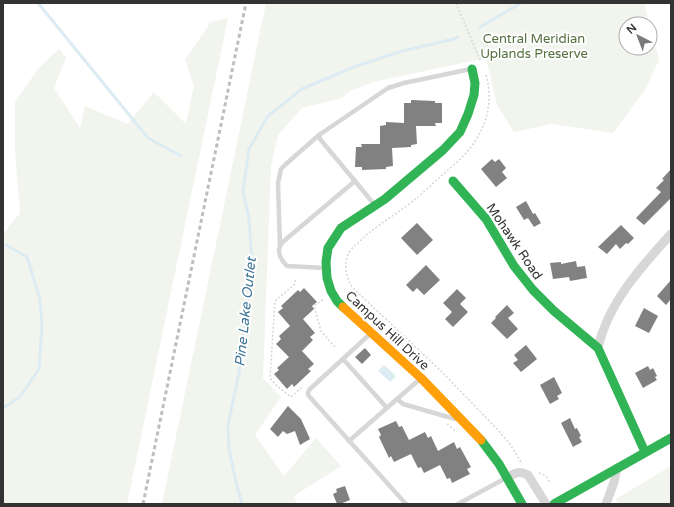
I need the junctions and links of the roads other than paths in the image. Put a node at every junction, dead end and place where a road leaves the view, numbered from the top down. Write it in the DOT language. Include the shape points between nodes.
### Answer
graph roads {
  1 [pos="472,72"];
  2 [pos="319,135"];
  3 [pos="355,181"];
  4 [pos="453,181"];
  5 [pos="376,205"];
  6 [pos="671,234"];
  7 [pos="280,246"];
  8 [pos="325,268"];
  9 [pos="371,332"];
  10 [pos="598,348"];
  11 [pos="343,359"];
  12 [pos="421,378"];
  13 [pos="397,399"];
  14 [pos="387,408"];
  15 [pos="463,421"];
  16 [pos="671,438"];
  17 [pos="349,442"];
  18 [pos="671,444"];
  19 [pos="647,451"];
  20 [pos="617,468"];
  21 [pos="507,478"];
  22 [pos="406,504"];
  23 [pos="458,504"];
  24 [pos="522,504"];
  25 [pos="546,504"];
  26 [pos="554,504"];
  27 [pos="606,504"];
  1 -- 2 [label="lane" via="388,88"];
  1 -- 5 [label="street, Campus Hill Drive" via="475,83 474,95 460,132 443,150"];
  2 -- 3 [label="lane"];
  2 -- 7 [label="lane" via="281,169 278,183"];
  3 -- 5 [label="lane"];
  3 -- 7 [label="lane"];
  4 -- 10 [label="street, Mohawk Road" via="486,219 514,266 533,290 554,312"];
  5 -- 8 [label="street, Campus Hill Drive" via="341,228 328,248"];
  6 -- 10 [label="street" via="643,265 622,295 605,325"];
  7 -- 8 [label="lane" via="280,255 287,266"];
  8 -- 9 [label="street, Campus Hill Drive" via="329,285 337,301"];
  9 -- 11 [label="lane"];
  9 -- 12 [label="street, Campus Hill Drive"];
  10 -- 19 [label="street, Mohawk Road"];
  11 -- 14 [label="lane"];
  11 -- 17 [label="lane" via="308,393"];
  12 -- 13 [label="lane"];
  12 -- 15 [label="street, Campus Hill Drive"];
  13 -- 14 [label="lane"];
  13 -- 15 [label="lane" via="403,404"];
  14 -- 17 [label="lane"];
  15 -- 21 [label="street, Campus Hill Drive" via="483,442"];
  16 -- 19 [label="street"];
  17 -- 22 [label="lane"];
  18 -- 19 [label="street"];
  19 -- 20 [label="street"];
  20 -- 26 [label="street"];
  20 -- 27 [label="street"];
  21 -- 23 [label="lane"];
  21 -- 24 [label="street, Campus Hill Drive"];
  21 -- 25 [label="street" via="523,472 528,475"];
}
